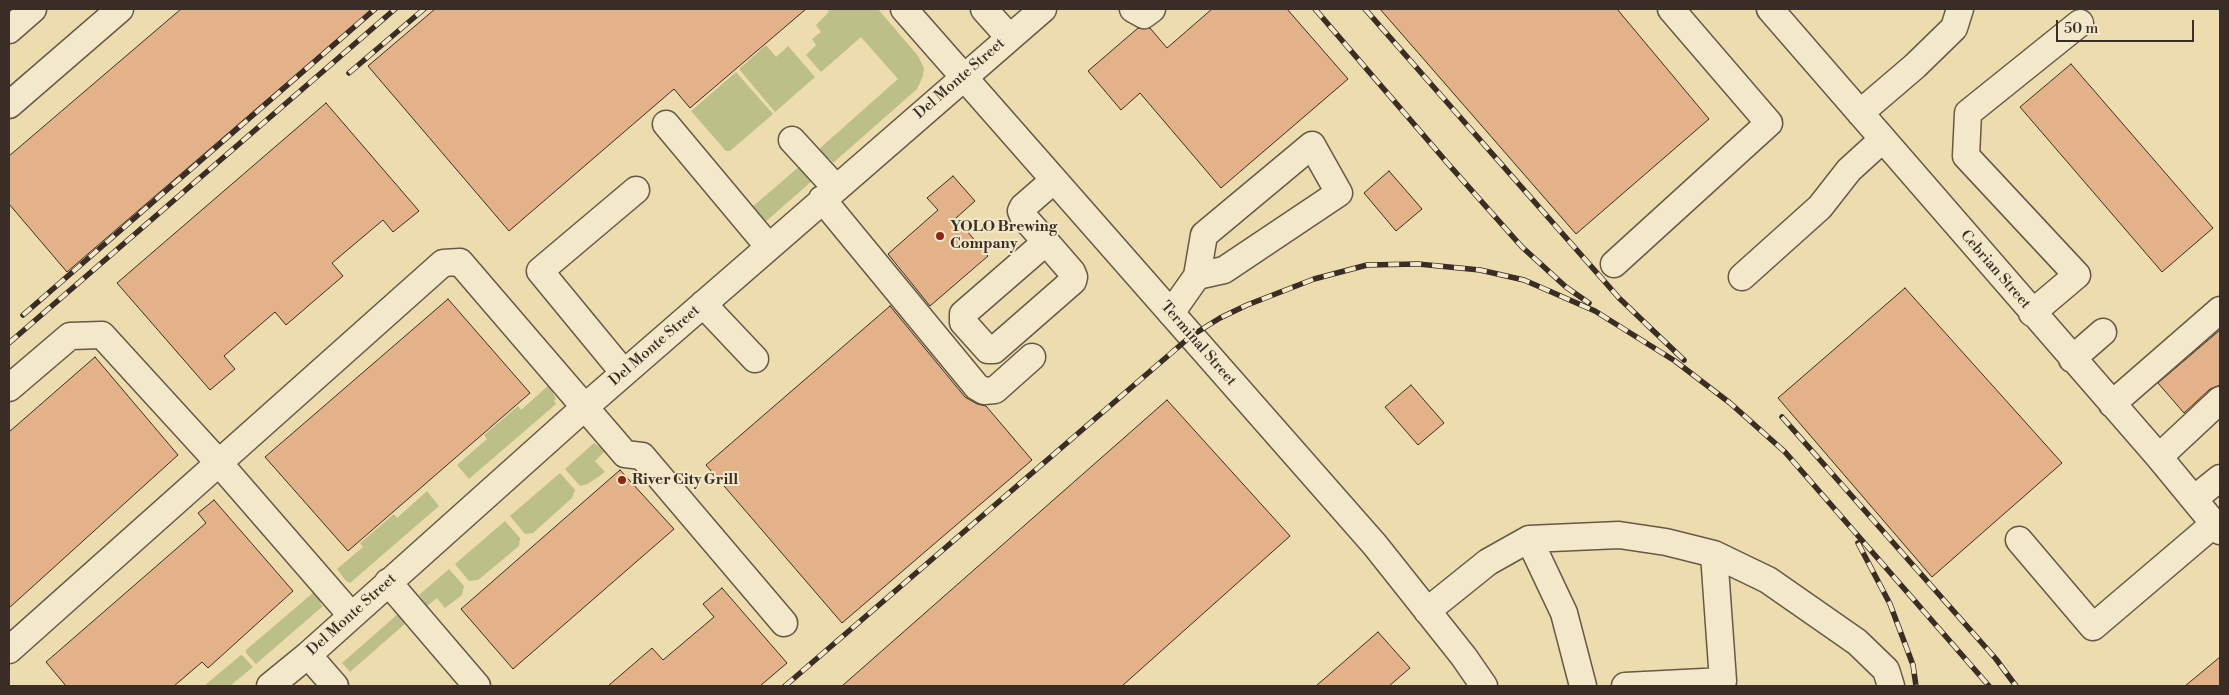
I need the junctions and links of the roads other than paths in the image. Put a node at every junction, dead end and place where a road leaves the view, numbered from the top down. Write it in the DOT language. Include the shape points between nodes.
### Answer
graph roads {
  1 [pos="120,9"];
  2 [pos="904,9"];
  3 [pos="984,9"];
  4 [pos="1043,9"];
  5 [pos="1133,9"];
  6 [pos="1152,9"];
  7 [pos="1671,9"];
  8 [pos="1770,9"];
  9 [pos="1960,9"];
  10 [pos="2080,23"];
  11 [pos="1009,37"];
  12 [pos="962,76"];
  13 [pos="9,105"];
  14 [pos="1860,113"];
  15 [pos="666,124"];
  16 [pos="1883,139"];
  17 [pos="792,140"];
  18 [pos="1054,180"];
  19 [pos="636,190"];
  20 [pos="829,193"];
  21 [pos="1046,242"];
  22 [pos="768,246"];
  23 [pos="1614,264"];
  24 [pos="1197,276"];
  25 [pos="1742,277"];
  26 [pos="703,304"];
  27 [pos="2220,310"];
  28 [pos="1171,313"];
  29 [pos="2032,313"];
  30 [pos="2103,332"];
  31 [pos="1032,357"];
  32 [pos="755,359"];
  33 [pos="2072,359"];
  34 [pos="624,373"];
  35 [pos="9,388"];
  36 [pos="2220,400"];
  37 [pos="2112,404"];
  38 [pos="584,407"];
  39 [pos="2159,457"];
  40 [pos="219,463"];
  41 [pos="2220,478"];
  42 [pos="2194,499"];
  43 [pos="2217,527"];
  44 [pos="1529,539"];
  45 [pos="2019,540"];
  46 [pos="1714,554"];
  47 [pos="388,582"];
  48 [pos="1427,611"];
  49 [pos="351,615"];
  50 [pos="784,623"];
  51 [pos="9,650"];
  52 [pos="308,655"];
  53 [pos="270,686"];
  54 [pos="335,686"];
  55 [pos="477,686"];
  56 [pos="1484,686"];
  57 [pos="1584,686"];
  58 [pos="1625,686"];
  59 [pos="1891,686"];
  1 -- 13 [label="street"];
  2 -- 12 [label="street, Terminal Street"];
  3 -- 11 [label="street"];
  4 -- 11 [label="street, Del Monte Street"];
  5 -- 6 [label="street" via="1144,15"];
  7 -- 23 [label="street" via="1769,123"];
  8 -- 14 [label="street, Cebrian Street"];
  9 -- 14 [label="street" via="1954,28"];
  10 -- 29 [label="street" via="1968,113 1966,156 2077,275"];
  11 -- 12 [label="street, Del Monte Street"];
  12 -- 18 [label="street, Terminal Street"];
  12 -- 20 [label="street, Del Monte Street"];
  14 -- 16 [label="street, Cebrian Street"];
  15 -- 22 [label="street"];
  16 -- 25 [label="street" via="1849,170 1820,207"];
  16 -- 29 [label="street, Cebrian Street"];
  17 -- 20 [label="street"];
  18 -- 21 [label="street" via="1021,211"];
  18 -- 28 [label="street, Terminal Street"];
  19 -- 34 [label="street" via="540,271"];
  20 -- 22 [label="street, Del Monte Street"];
  20 -- 31 [label="street" via="977,387 984,391 995,390"];
  22 -- 26 [label="street, Del Monte Street"];
  24 -- 24 [label="street" via="1224,270 1339,193 1312,145 1204,235"];
  24 -- 28 [label="street"];
  26 -- 32 [label="street"];
  26 -- 34 [label="street, Del Monte Street"];
  27 -- 37 [label="street"];
  28 -- 48 [label="street, Terminal Street" via="1375,545"];
  29 -- 33 [label="street, Cebrian Street"];
  30 -- 33 [label="street"];
  33 -- 37 [label="street, Cebrian Street"];
  34 -- 38 [label="street, Del Monte Street"];
  35 -- 40 [label="street" via="70,336 102,335"];
  36 -- 39 [label="street"];
  37 -- 39 [label="street, Cebrian Street"];
  38 -- 40 [label="street" via="460,262 443,263"];
  38 -- 47 [label="street, Del Monte Street"];
  38 -- 50 [label="street" via="625,454 642,456"];
  39 -- 42 [label="street, Cebrian Street"];
  40 -- 49 [label="street"];
  40 -- 51 [label="street"];
  41 -- 42 [label="street"];
  42 -- 43 [label="street, Cebrian Street"];
  43 -- 45 [label="street" via="2093,627"];
  44 -- 46 [label="street" via="1619,534"];
  44 -- 48 [label="street" via="1488,562"];
  44 -- 57 [label="street" via="1564,613"];
  46 -- 58 [label="street" via="1723,681"];
  46 -- 59 [label="street" via="1768,580 1857,642 1886,670"];
  47 -- 49 [label="street, Del Monte Street"];
  47 -- 55 [label="street"];
  48 -- 56 [label="street, Terminal Street"];
  49 -- 52 [label="street, Del Monte Street"];
  52 -- 53 [label="street, Del Monte Street"];
  52 -- 54 [label="street"];
}
